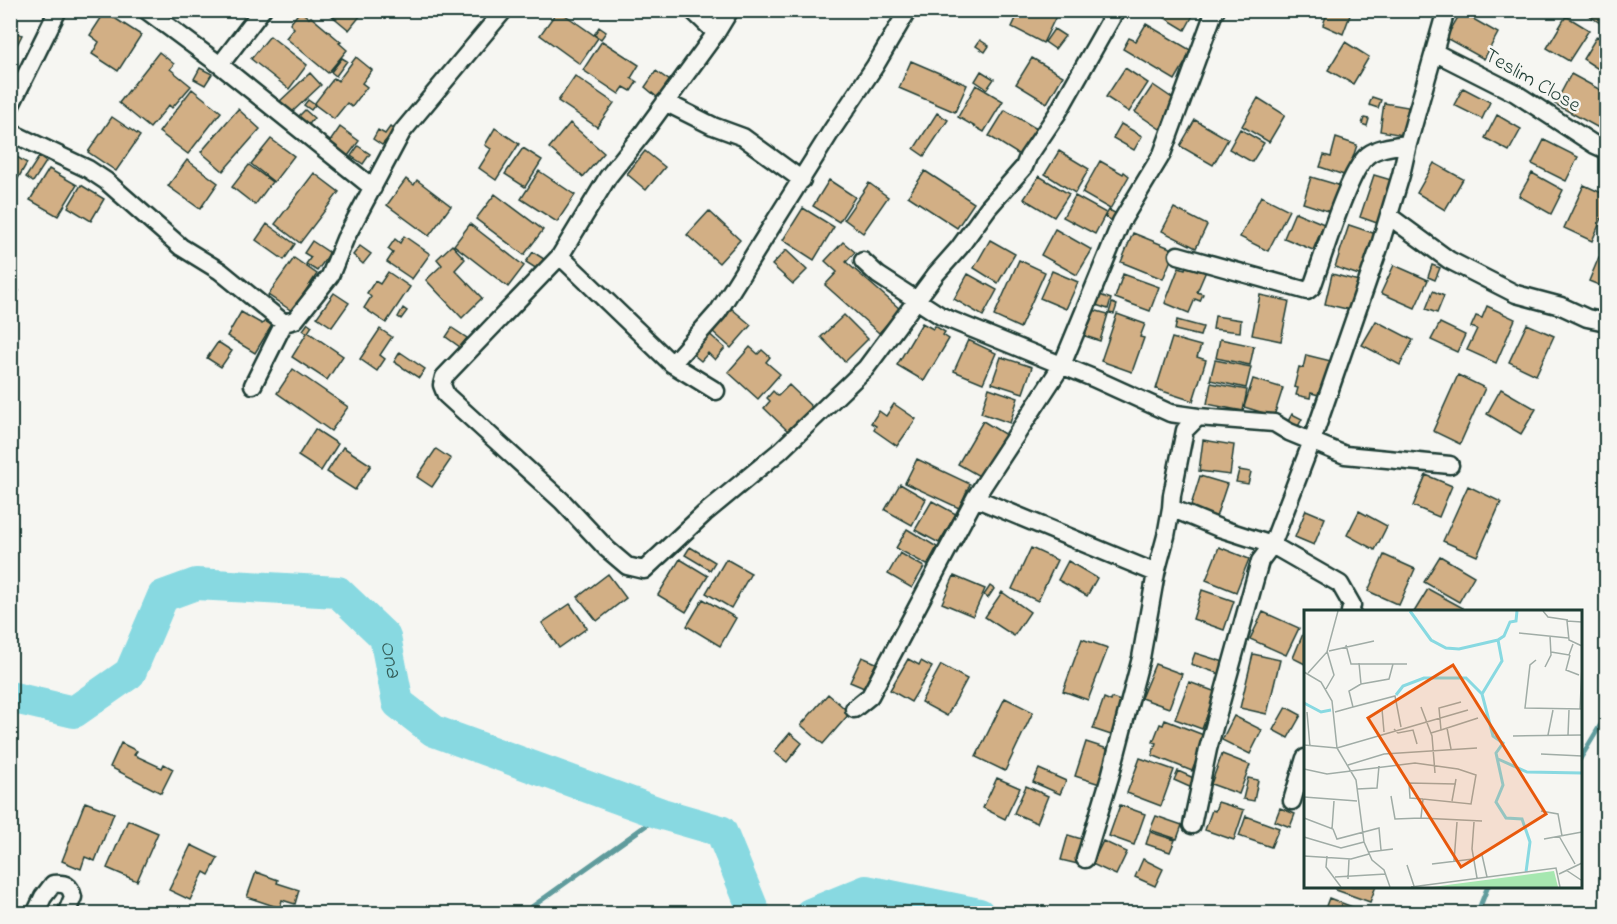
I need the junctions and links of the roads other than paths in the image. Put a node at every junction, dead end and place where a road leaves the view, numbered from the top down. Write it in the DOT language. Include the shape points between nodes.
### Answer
graph roads {
  1 [pos="58,10"];
  2 [pos="146,10"];
  3 [pos="262,10"];
  4 [pos="504,10"];
  5 [pos="692,10"];
  6 [pos="730,10"];
  7 [pos="908,10"];
  8 [pos="1116,10"];
  9 [pos="1216,10"];
  10 [pos="1446,10"];
  11 [pos="716,33"];
  12 [pos="1434,52"];
  13 [pos="220,65"];
  14 [pos="665,102"];
  15 [pos="10,107"];
  16 [pos="10,132"];
  17 [pos="1408,144"];
  18 [pos="1606,150"];
  19 [pos="802,180"];
  20 [pos="373,188"];
  21 [pos="1389,216"];
  22 [pos="1178,255"];
  23 [pos="560,256"];
  24 [pos="863,261"];
  25 [pos="917,300"];
  26 [pos="1606,322"];
  27 [pos="284,323"];
  28 [pos="672,364"];
  29 [pos="1062,365"];
  30 [pos="253,385"];
  31 [pos="716,391"];
  32 [pos="1198,417"];
  33 [pos="1312,441"];
  34 [pos="1450,465"];
  35 [pos="975,498"];
  36 [pos="1171,508"];
  37 [pos="1272,545"];
  38 [pos="1156,573"];
  39 [pos="1351,610"];
  40 [pos="854,709"];
  41 [pos="1304,761"];
  42 [pos="1292,801"];
  43 [pos="1192,825"];
  44 [pos="1085,859"];
  45 [pos="35,914"];
  46 [pos="66,914"];
  1 -- 15 [label="street"];
  2 -- 13 [label="street"];
  3 -- 13 [label="street"];
  4 -- 20 [label="street" via="402,132"];
  5 -- 11 [label="street"];
  6 -- 11 [label="street"];
  7 -- 19 [label="street"];
  8 -- 25 [label="street" via="1024,167"];
  9 -- 29 [label="street" via="1162,154 1121,222"];
  10 -- 12 [label="street"];
  11 -- 14 [label="street"];
  12 -- 17 [label="street"];
  12 -- 18 [label="street, Teslim Close" via="1515,93"];
  13 -- 20 [label="street"];
  14 -- 19 [label="street" via="712,126 743,136"];
  14 -- 23 [label="street" via="609,177"];
  16 -- 27 [label="street" via="106,181 181,247 220,271"];
  17 -- 21 [label="street"];
  17 -- 22 [label="street" via="1381,148 1360,162 1307,291"];
  19 -- 28 [label="street" via="718,312"];
  20 -- 27 [label="street" via="330,276 296,320"];
  21 -- 26 [label="street" via="1449,260 1516,294"];
  21 -- 33 [label="street"];
  23 -- 25 [label="street" via="444,377 442,385 446,394 608,549 627,566 644,570 780,451 866,368"];
  23 -- 28 [label="street"];
  24 -- 25 [label="street"];
  25 -- 29 [label="street" via="940,316"];
  27 -- 30 [label="street"];
  28 -- 31 [label="street"];
  29 -- 32 [label="street" via="1170,413"];
  29 -- 35 [label="street"];
  32 -- 33 [label="street" via="1274,423"];
  32 -- 36 [label="street" via="1185,430"];
  33 -- 34 [label="street" via="1345,455"];
  33 -- 37 [label="street"];
  35 -- 38 [label="street"];
  35 -- 40 [label="street" via="870,696"];
  36 -- 37 [label="street"];
  36 -- 38 [label="street"];
  37 -- 39 [label="street" via="1340,585 1352,605"];
  37 -- 43 [label="street" via="1260,561 1208,749"];
  38 -- 44 [label="street" via="1141,658"];
  41 -- 42 [label="street"];
  45 -- 46 [label="street" via="53,884 64,883 74,897"];
}
